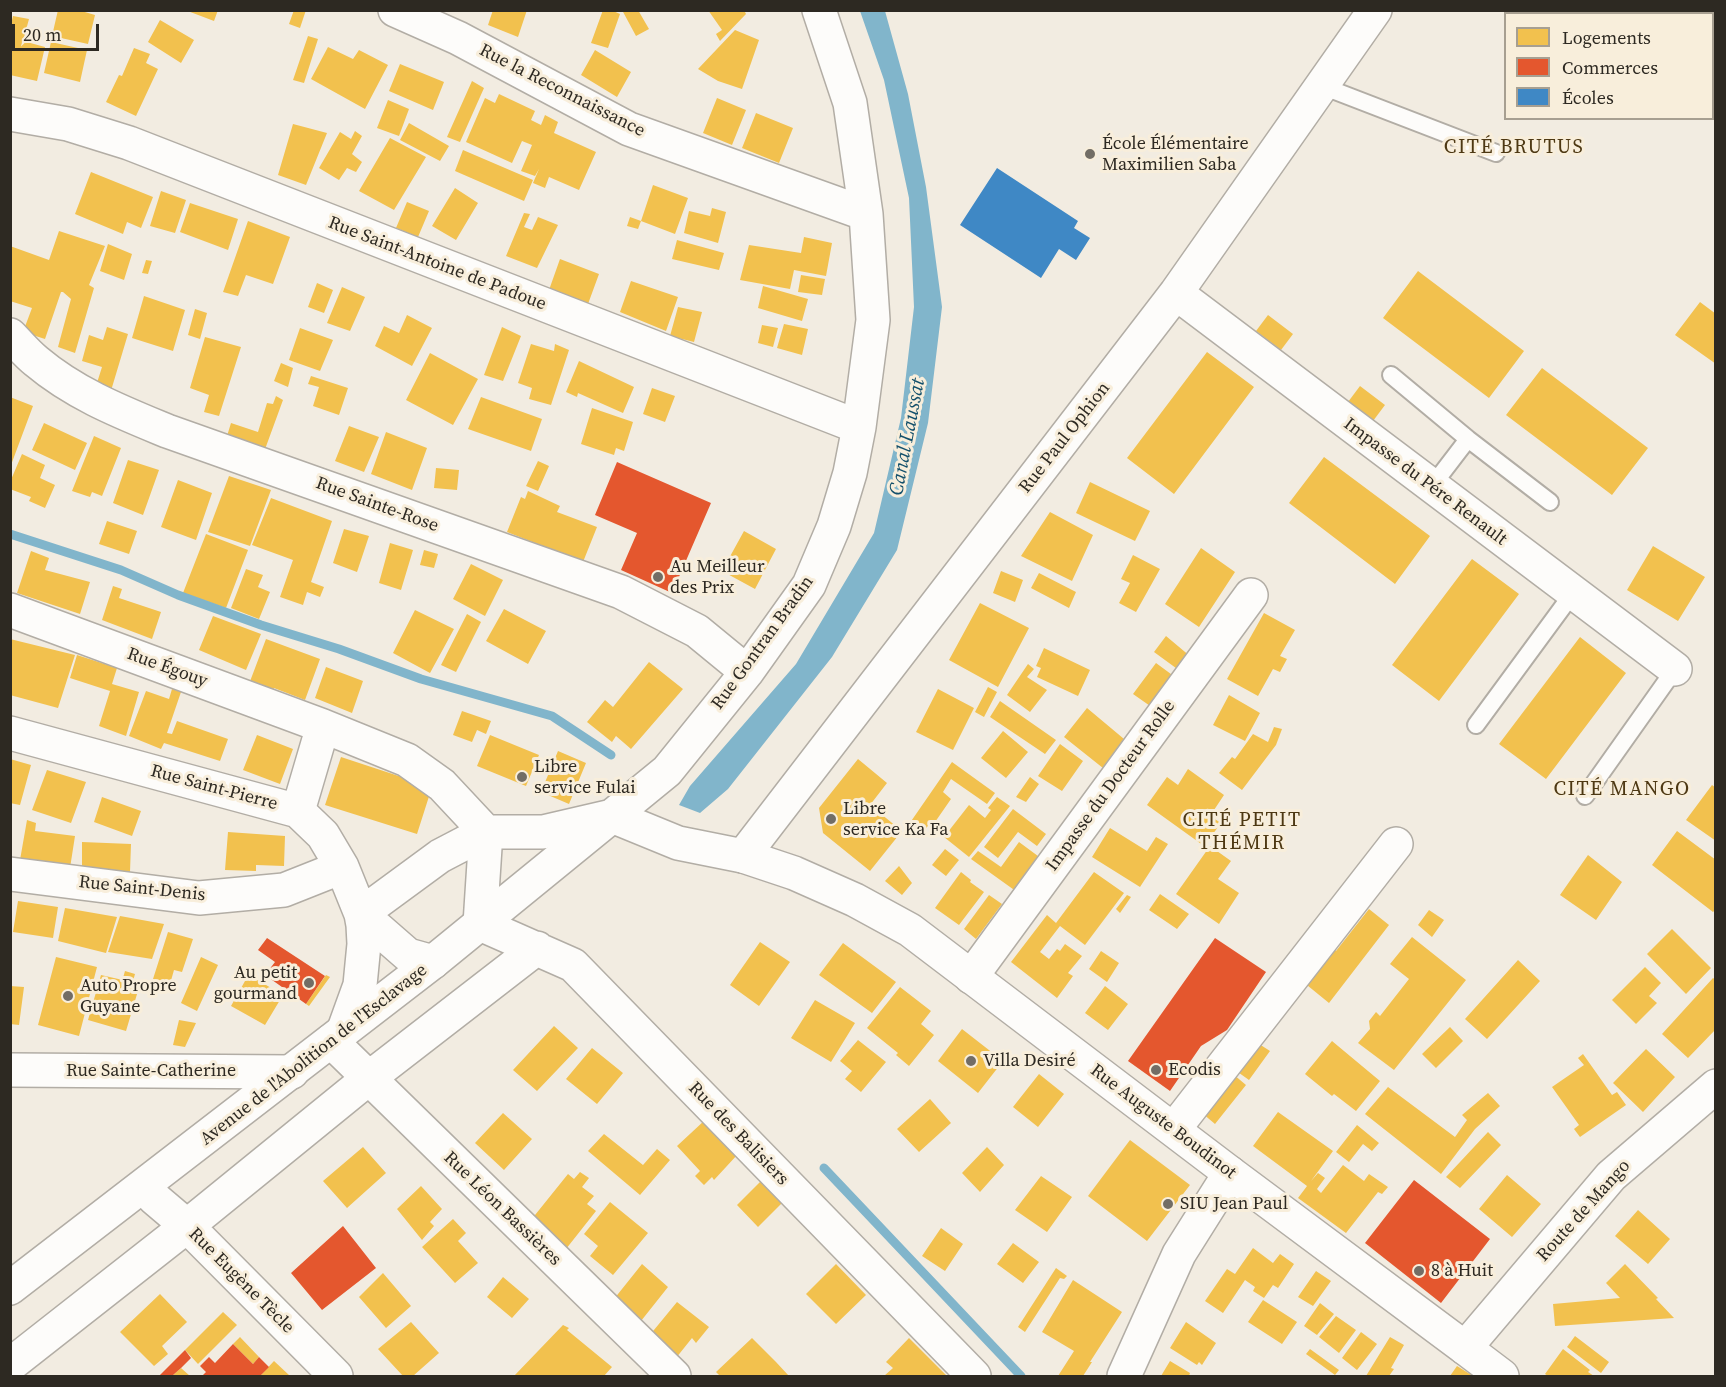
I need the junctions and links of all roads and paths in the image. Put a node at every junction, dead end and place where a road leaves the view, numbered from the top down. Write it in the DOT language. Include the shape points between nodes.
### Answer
graph roads {
  1 [pos="395,10"];
  2 [pos="819,10"];
  3 [pos="1375,10"];
  4 [pos="1322,86"];
  5 [pos="10,114"];
  6 [pos="1496,153"];
  7 [pos="866,214"];
  8 [pos="1176,293"];
  9 [pos="10,335"];
  10 [pos="1391,375"];
  11 [pos="859,427"];
  12 [pos="1468,439"];
  13 [pos="1432,486"];
  14 [pos="1550,502"];
  15 [pos="1573,593"];
  16 [pos="1251,595"];
  17 [pos="10,610"];
  18 [pos="1675,669"];
  19 [pos="747,672"];
  20 [pos="1476,725"];
  21 [pos="323,726"];
  22 [pos="10,733"];
  23 [pos="1586,796"];
  24 [pos="298,811"];
  25 [pos="612,816"];
  26 [pos="486,832"];
  27 [pos="1396,844"];
  28 [pos="742,856"];
  29 [pos="342,867"];
  30 [pos="10,874"];
  31 [pos="361,914"];
  32 [pos="480,924"];
  33 [pos="537,948"];
  34 [pos="433,962"];
  35 [pos="971,977"];
  36 [pos="337,1037"];
  37 [pos="10,1070"];
  38 [pos="292,1072"];
  39 [pos="369,1078"];
  40 [pos="1716,1086"];
  41 [pos="1174,1129"];
  42 [pos="1230,1173"];
  43 [pos="147,1184"];
  44 [pos="187,1226"];
  45 [pos="10,1288"];
  46 [pos="1465,1348"];
  47 [pos="10,1365"];
  48 [pos="336,1377"];
  49 [pos="674,1377"];
  50 [pos="974,1377"];
  51 [pos="1124,1377"];
  52 [pos="1502,1377"];
  1 -- 7 [label="street, Rue la Reconnaissance" via="458,38 629,129"];
  2 -- 7 [label="street, Rue Gontran Bradin" via="850,103"];
  3 -- 4 [label="street, Rue Paul Ophion"];
  4 -- 6 [label="lane"];
  4 -- 8 [label="street, Rue Paul Ophion"];
  5 -- 11 [label="street, Rue Saint-Antoine de Padoue" via="68,124 129,143"];
  7 -- 11 [label="street, Rue Gontran Bradin" via="873,320"];
  8 -- 13 [label="street, Impasse du Pére Renault"];
  8 -- 28 [label="street, Rue Paul Ophion"];
  9 -- 19 [label="street, Rue Sainte-Rose" via="69,386 113,409 621,592 697,631"];
  10 -- 12 [label="lane"];
  11 -- 19 [label="street, Rue Gontran Bradin" via="834,526 809,585"];
  12 -- 13 [label="lane"];
  12 -- 14 [label="lane"];
  13 -- 15 [label="street, Impasse du Pére Renault"];
  15 -- 18 [label="street, Impasse du Pére Renault"];
  15 -- 20 [label="lane"];
  16 -- 35 [label="street, Impasse du Docteur Rolle"];
  17 -- 21 [label="street, Rue Égouy"];
  18 -- 23 [label="lane"];
  19 -- 25 [label="street, Rue Gontran Bradin" via="667,771"];
  21 -- 24 [label="street"];
  21 -- 26 [label="street, Rue Égouy" via="407,760 442,785"];
  22 -- 24 [label="street, Rue Saint-Pierre"];
  24 -- 29 [label="street, Rue Saint-Pierre" via="323,835"];
  25 -- 26 [label="street" via="543,832"];
  25 -- 28 [label="street, Rue Auguste Boudinot" via="678,843"];
  25 -- 32 [label="street, Avenue de l'Abolition de l'Esclavage"];
  26 -- 31 [label="street" via="440,856"];
  26 -- 32 [label="street"];
  27 -- 41 [label="street"];
  28 -- 35 [label="street, Rue Auguste Boudinot" via="794,873 855,900 910,930"];
  29 -- 30 [label="street, Rue Saint-Denis" via="284,890 199,898"];
  29 -- 31 [label="street, Rue Saint-Pierre"];
  31 -- 34 [label="street, Rue Saint-Pierre" via="408,955"];
  31 -- 36 [label="street, Rue Saint-Pierre" via="364,944 360,984"];
  32 -- 33 [label="street, Rue des Balisiers"];
  32 -- 34 [label="street, Avenue de l'Abolition de l'Esclavage"];
  33 -- 39 [label="street"];
  33 -- 50 [label="street, Rue des Balisiers" via="573,965"];
  34 -- 36 [label="street, Avenue de l'Abolition de l'Esclavage"];
  35 -- 41 [label="street, Rue Auguste Boudinot"];
  36 -- 38 [label="street, Avenue de l'Abolition de l'Esclavage"];
  36 -- 39 [label="street, Rue Léon Bassières"];
  37 -- 38 [label="street, Rue Sainte-Catherine"];
  38 -- 43 [label="street, Avenue de l'Abolition de l'Esclavage"];
  39 -- 44 [label="street"];
  39 -- 49 [label="street, Rue Léon Bassières"];
  40 -- 46 [label="street, Route de Mango" via="1611,1176"];
  41 -- 42 [label="street, Rue Auguste Boudinot"];
  42 -- 46 [label="street, Rue Auguste Boudinot"];
  42 -- 51 [label="street" via="1179,1254"];
  43 -- 44 [label="street, Rue Eugène Tècle" via="154,1198"];
  43 -- 45 [label="street, Avenue de l'Abolition de l'Esclavage"];
  44 -- 47 [label="street"];
  44 -- 48 [label="street, Rue Eugène Tècle"];
  46 -- 52 [label="street, Rue Auguste Boudinot"];
}
